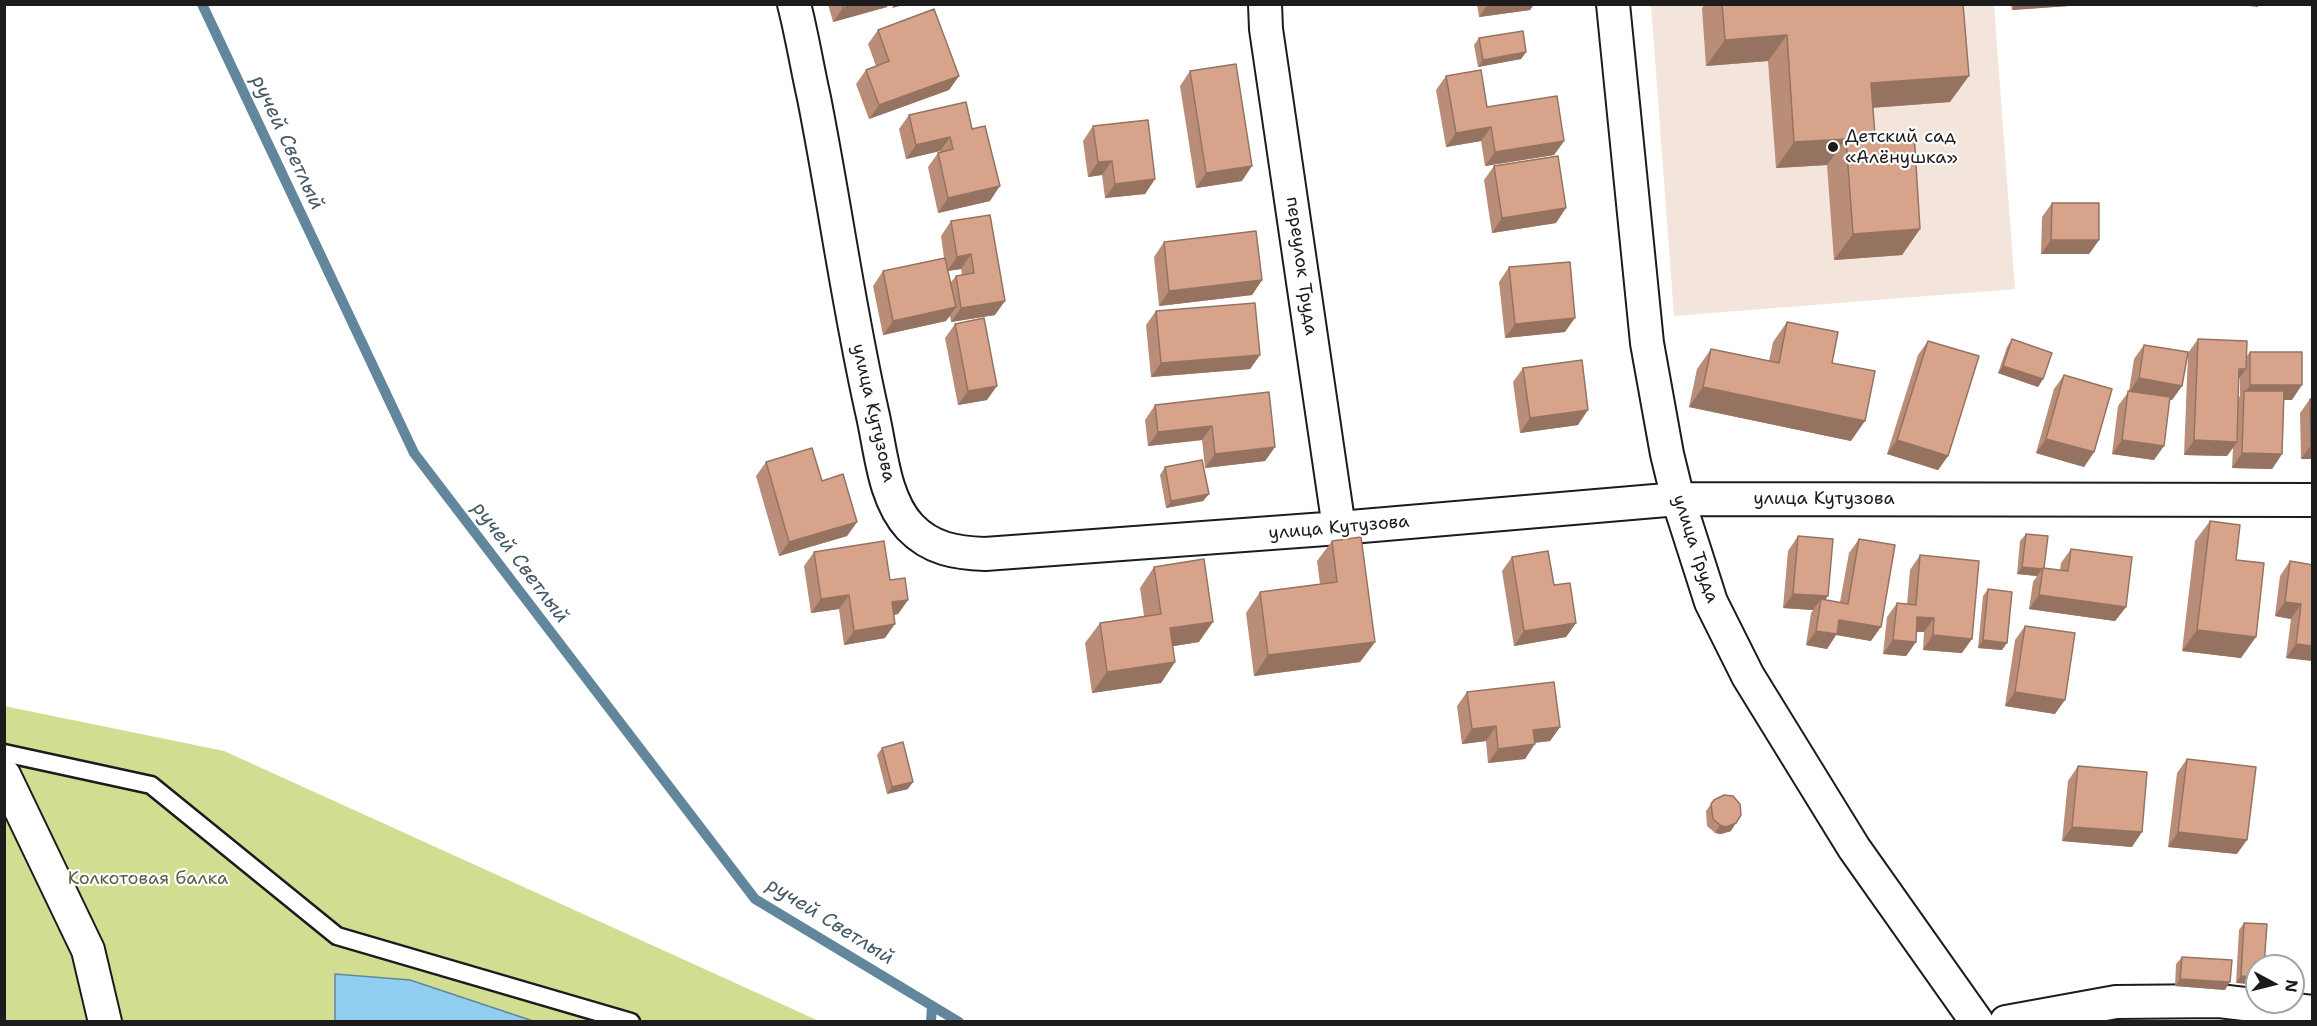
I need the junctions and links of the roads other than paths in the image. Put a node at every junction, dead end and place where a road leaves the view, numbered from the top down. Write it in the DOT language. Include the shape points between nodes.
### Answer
graph roads {
  1 [pos="794,4"];
  2 [pos="1265,4"];
  3 [pos="1614,4"];
  4 [pos="1678,499"];
  5 [pos="2313,500"];
  6 [pos="1339,528"];
  7 [pos="4,753"];
  8 [pos="4,775"];
  9 [pos="2313,1012"];
  10 [pos="105,1022"];
  11 [pos="631,1022"];
  12 [pos="1977,1022"];
  13 [pos="2006,1022"];
  1 -- 6 [label="street, улица Кутузова" via="858,349 887,479 896,507 911,528 932,544 958,553 985,554"];
  2 -- 6 [label="street, переулок Труда"];
  3 -- 4 [label="street, улица Труда" via="1647,343"];
  4 -- 5 [label="street, улица Кутузова"];
  4 -- 6 [label="street, улица Кутузова"];
  4 -- 12 [label="street, улица Труда" via="1711,602 1748,676 1854,848"];
  7 -- 11 [label="lane" via="151,784 337,936"];
  8 -- 10 [label="street" via="88,950"];
  9 -- 13 [label="street" via="2219,1001 2116,1002"];
}
